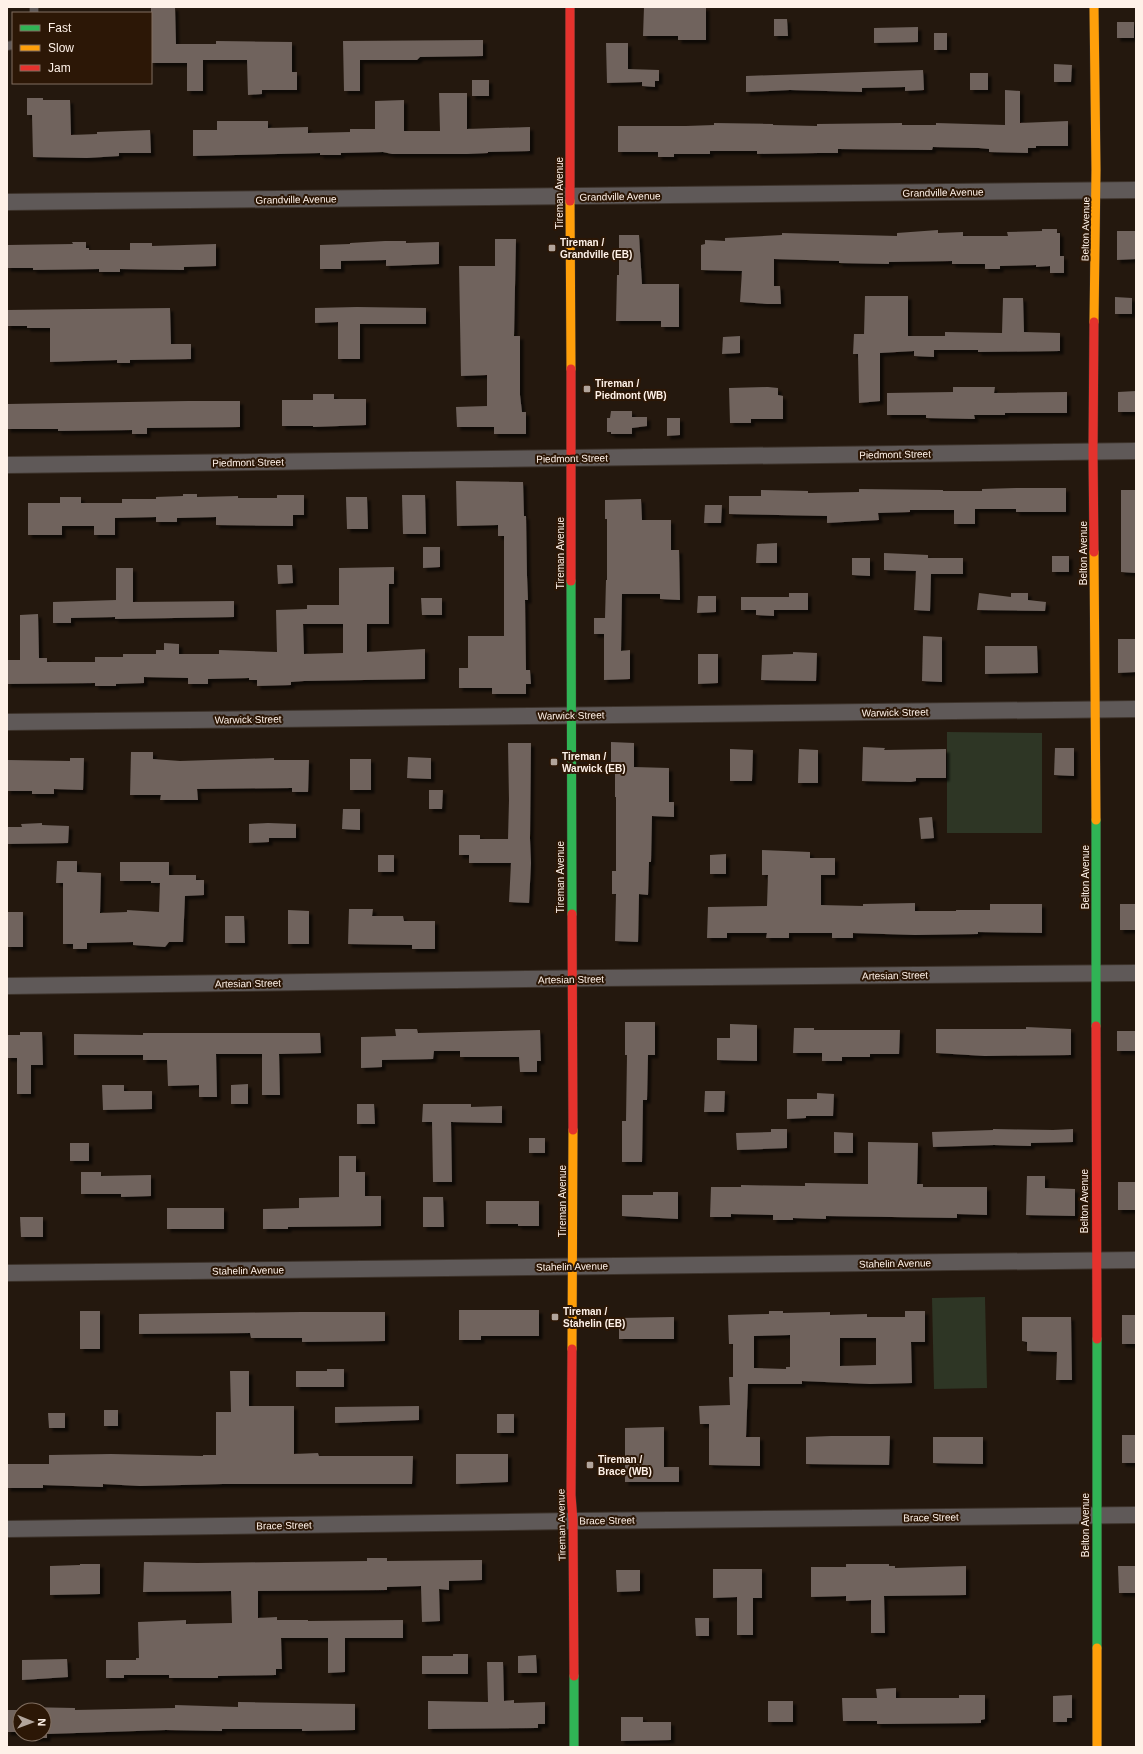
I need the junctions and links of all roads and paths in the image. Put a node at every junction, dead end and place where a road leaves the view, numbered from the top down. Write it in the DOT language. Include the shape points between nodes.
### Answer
graph roads {
  1 [pos="570,7"];
  2 [pos="1094,7"];
  3 [pos="1136,190"];
  4 [pos="1096,191"];
  5 [pos="570,196"];
  6 [pos="7,202"];
  7 [pos="1136,451"];
  8 [pos="1093,452"];
  9 [pos="571,458"];
  10 [pos="7,465"];
  11 [pos="1136,709"];
  12 [pos="1096,710"];
  13 [pos="571,715"];
  14 [pos="7,722"];
  15 [pos="1136,973"];
  16 [pos="1096,974"];
  17 [pos="572,979"];
  18 [pos="7,986"];
  19 [pos="1136,1260"];
  20 [pos="1095,1261"];
  21 [pos="573,1266"];
  22 [pos="7,1273"];
  23 [pos="1136,1515"];
  24 [pos="1096,1516"];
  25 [pos="573,1520"];
  26 [pos="7,1529"];
  27 [pos="574,1747"];
  28 [pos="1096,1747"];
  1 -- 5 [label="street, Tireman Avenue"];
  2 -- 4 [label="street, Belton Avenue"];
  3 -- 4 [label="street, Grandville Avenue"];
  4 -- 5 [label="street, Grandville Avenue"];
  4 -- 8 [label="street, Belton Avenue"];
  5 -- 6 [label="street, Grandville Avenue"];
  5 -- 9 [label="street, Tireman Avenue"];
  7 -- 8 [label="street, Piedmont Street"];
  8 -- 9 [label="street, Piedmont Street"];
  8 -- 12 [label="street, Belton Avenue"];
  9 -- 10 [label="street, Piedmont Street"];
  9 -- 13 [label="street, Tireman Avenue"];
  11 -- 12 [label="street, Warwick Street"];
  12 -- 13 [label="street, Warwick Street"];
  12 -- 16 [label="street, Belton Avenue"];
  13 -- 14 [label="street, Warwick Street"];
  13 -- 17 [label="street, Tireman Avenue"];
  15 -- 16 [label="street, Artesian Street"];
  16 -- 17 [label="street, Artesian Street"];
  16 -- 20 [label="street, Belton Avenue"];
  17 -- 18 [label="street, Artesian Street"];
  17 -- 21 [label="street, Tireman Avenue"];
  19 -- 20 [label="street, Stahelin Avenue"];
  20 -- 21 [label="street, Stahelin Avenue"];
  20 -- 24 [label="street, Belton Avenue"];
  21 -- 22 [label="street, Stahelin Avenue"];
  21 -- 25 [label="street, Tireman Avenue"];
  23 -- 24 [label="street, Brace Street"];
  24 -- 25 [label="street, Brace Street"];
  24 -- 28 [label="street, Belton Avenue"];
  25 -- 26 [label="street, Brace Street"];
  25 -- 27 [label="street, Tireman Avenue"];
}
